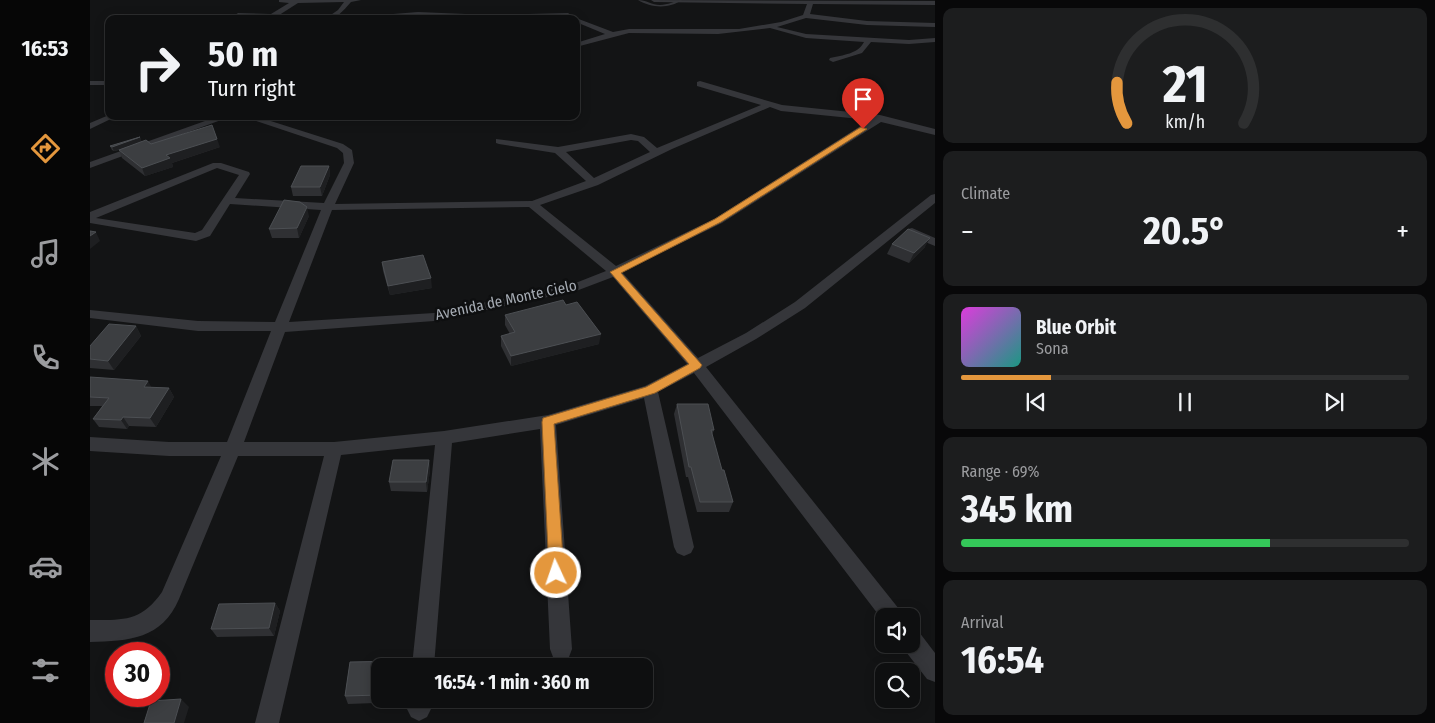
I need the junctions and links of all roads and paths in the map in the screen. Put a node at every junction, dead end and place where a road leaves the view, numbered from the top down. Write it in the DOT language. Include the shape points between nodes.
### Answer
graph roads {
  1 [pos="281,0"];
  2 [pos="297,0"];
  3 [pos="349,0"];
  4 [pos="358,0"];
  5 [pos="640,0"];
  6 [pos="654,0"];
  7 [pos="680,0"];
  8 [pos="810,1"];
  9 [pos="935,4"];
  10 [pos="564,7"];
  11 [pos="273,15"];
  12 [pos="334,15"];
  13 [pos="571,15"];
  14 [pos="806,16"];
  15 [pos="580,21"];
  16 [pos="935,25"];
  17 [pos="770,28"];
  18 [pos="612,34"];
  19 [pos="870,39"];
  20 [pos="935,40"];
  21 [pos="580,45"];
  22 [pos="833,60"];
  23 [pos="90,83"];
  24 [pos="105,83"];
  25 [pos="700,84"];
  26 [pos="768,105"];
  27 [pos="880,118"];
  28 [pos="105,119"];
  29 [pos="217,120"];
  30 [pos="258,120"];
  31 [pos="90,126"];
  32 [pos="935,132"];
  33 [pos="499,141"];
  34 [pos="558,150"];
  35 [pos="656,152"];
  36 [pos="90,165"];
  37 [pos="594,183"];
  38 [pos="935,197"];
  39 [pos="228,201"];
  40 [pos="532,204"];
  41 [pos="328,208"];
  42 [pos="90,218"];
  43 [pos="897,226"];
  44 [pos="935,242"];
  45 [pos="615,272"];
  46 [pos="90,314"];
  47 [pos="280,327"];
  48 [pos="696,365"];
  49 [pos="650,390"];
  50 [pos="548,422"];
  51 [pos="444,438"];
  52 [pos="90,444"];
  53 [pos="233,449"];
  54 [pos="334,450"];
  55 [pos="684,547"];
  56 [pos="886,608"];
  57 [pos="90,631"];
  58 [pos="561,649"];
  59 [pos="920,652"];
  60 [pos="424,658"];
  61 [pos="935,671"];
  62 [pos="267,723"];
  1 -- 2 [label="street"];
  2 -- 3 [label="street"];
  2 -- 11 [label="street"];
  3 -- 4 [label="street"];
  3 -- 12 [label="street"];
  5 -- 7 [label="lane" via="660,5"];
  6 -- 7 [label="street"];
  7 -- 8 [label="street"];
  8 -- 9 [label="street"];
  8 -- 14 [label="street"];
  10 -- 13 [label="street"];
  14 -- 16 [label="street" via="867,24"];
  14 -- 17 [label="street"];
  15 -- 18 [label="street"];
  17 -- 18 [label="street" via="731,32 638,31"];
  17 -- 19 [label="street" via="806,36"];
  18 -- 21 [label="street"];
  19 -- 20 [label="street"];
  19 -- 22 [label="street" via="858,53"];
  23 -- 24 [label="street"];
  25 -- 26 [label="street"];
  26 -- 27 [label="street"];
  26 -- 35 [label="street"];
  27 -- 32 [label="street"];
  27 -- 45 [label="street, Avenida de Monte Cielo" via="718,221"];
  28 -- 31 [label="street"];
  29 -- 36 [label="street"];
  30 -- 41 [label="street" via="340,146 348,152 349,163"];
  33 -- 34 [label="street"];
  34 -- 35 [label="street" via="631,137 641,139"];
  34 -- 37 [label="street"];
  35 -- 37 [label="street"];
  37 -- 40 [label="street"];
  38 -- 43 [label="street"];
  39 -- 41 [label="street"];
  39 -- 42 [label="street" via="206,233 196,237"];
  39 -- 42 [label="street" via="245,174 217,166"];
  40 -- 41 [label="street"];
  40 -- 45 [label="street"];
  41 -- 47 [label="street"];
  43 -- 44 [label="street"];
  43 -- 48 [label="street" via="800,306"];
  45 -- 47 [label="street, Avenida de Monte Cielo" via="576,286 434,317"];
  45 -- 48 [label="street"];
  46 -- 47 [label="street, Avenida de Monte Cielo" via="198,326"];
  47 -- 53 [label="street"];
  48 -- 49 [label="street"];
  48 -- 56 [label="street"];
  49 -- 50 [label="street"];
  49 -- 55 [label="street"];
  50 -- 51 [label="street"];
  50 -- 58 [label="street"];
  51 -- 54 [label="street"];
  51 -- 60 [label="street"];
  52 -- 53 [label="street"];
  53 -- 54 [label="street"];
  53 -- 57 [label="street" via="164,609 155,620 127,630"];
  54 -- 62 [label="street"];
  59 -- 61 [label="street"];
}
